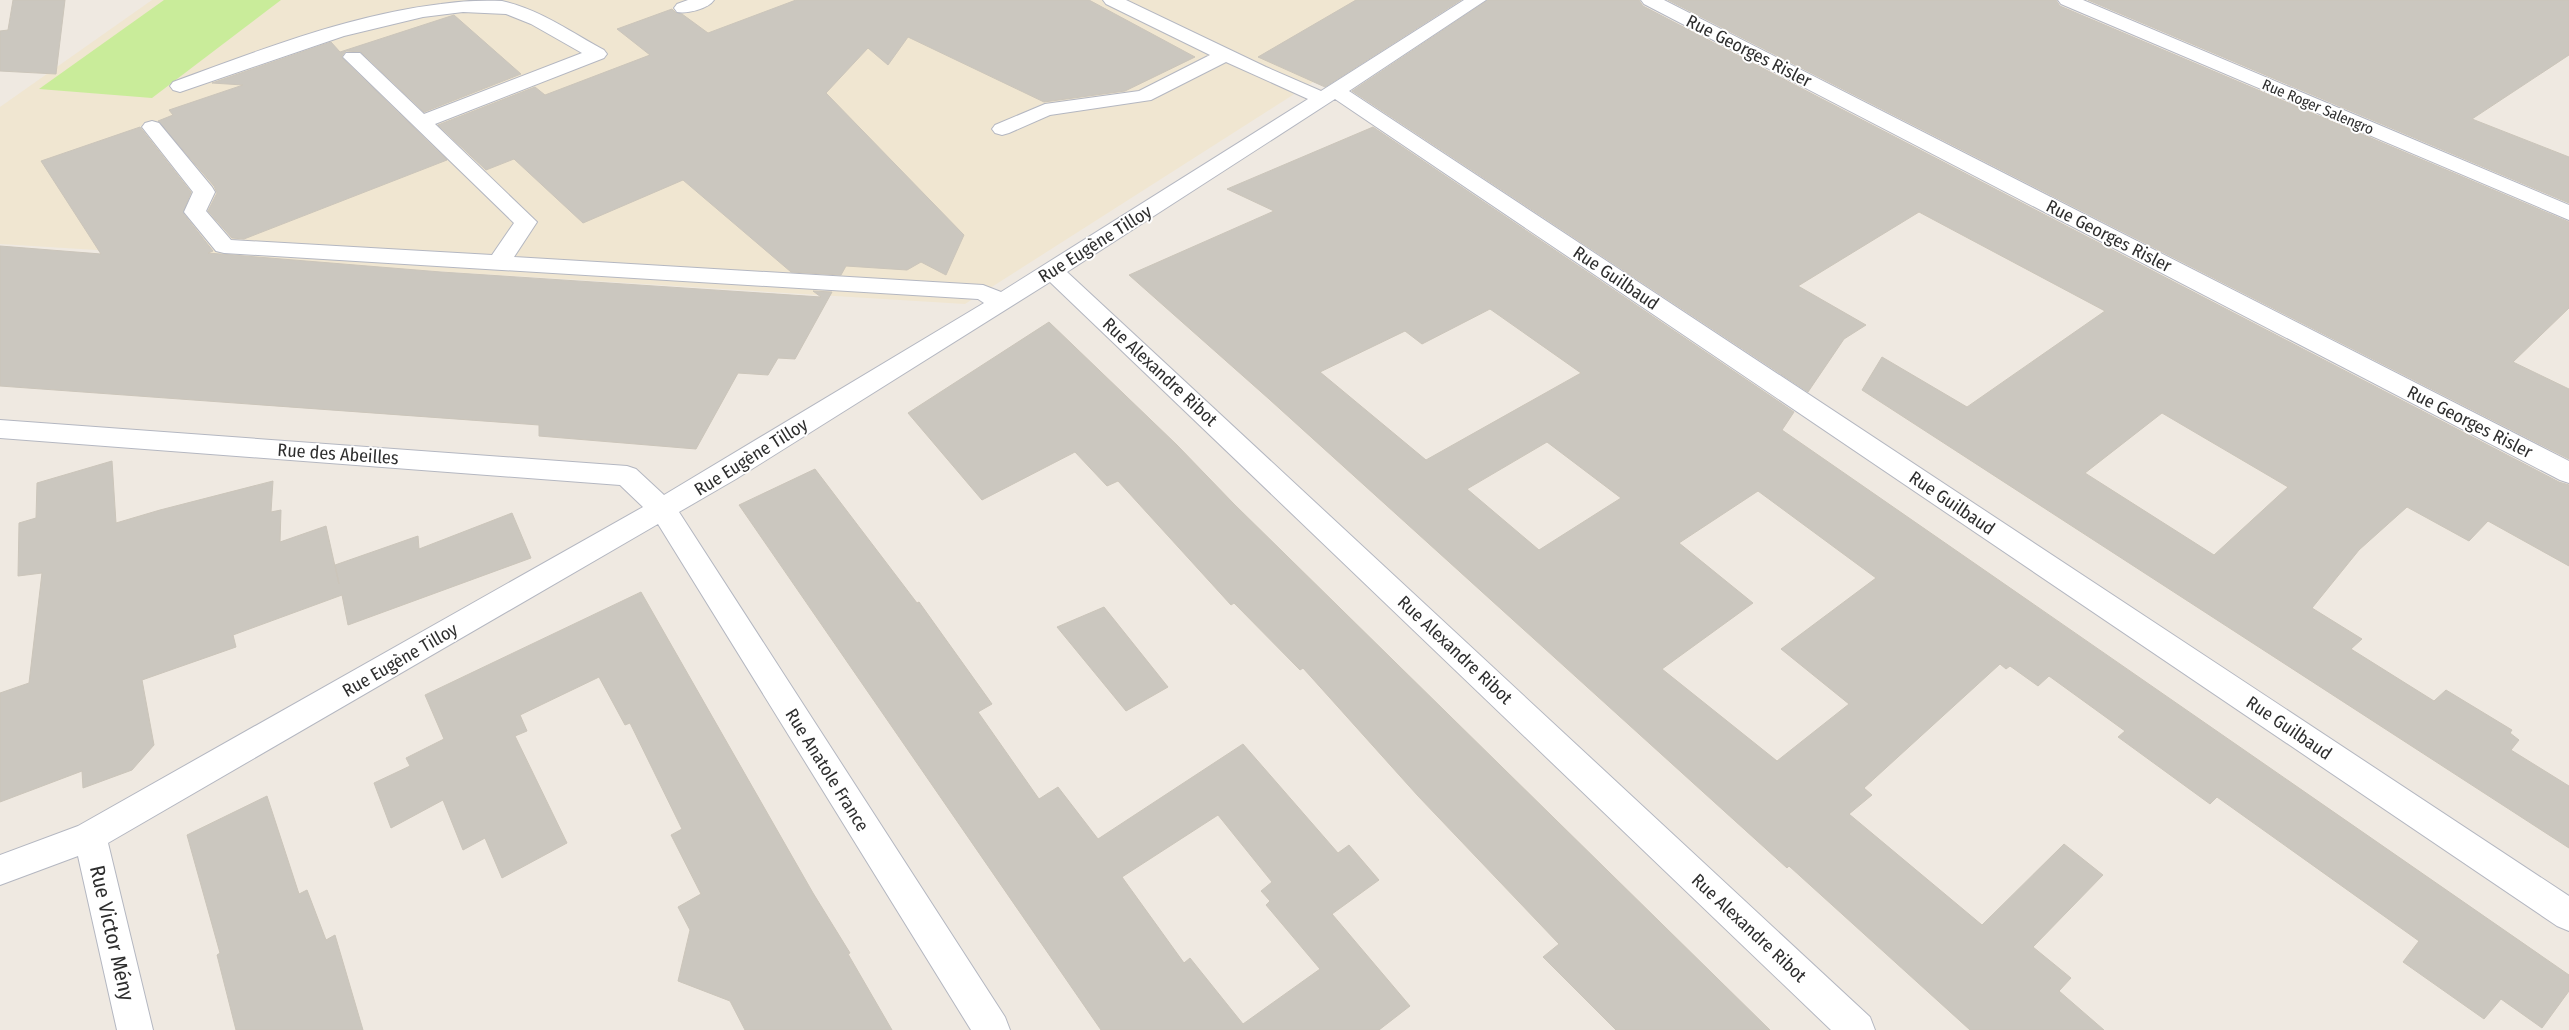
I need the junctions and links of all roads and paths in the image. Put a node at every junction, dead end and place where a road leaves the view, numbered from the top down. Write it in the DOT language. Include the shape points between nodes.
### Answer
graph roads {
  1 [pos="705,0"];
  2 [pos="1112,0"];
  3 [pos="1477,0"];
  4 [pos="1650,0"];
  5 [pos="2067,0"];
  6 [pos="683,8"];
  7 [pos="1225,55"];
  8 [pos="353,57"];
  9 [pos="180,86"];
  10 [pos="1330,95"];
  11 [pos="421,122"];
  12 [pos="152,126"];
  13 [pos="1002,129"];
  14 [pos="2569,213"];
  15 [pos="498,263"];
  16 [pos="1052,271"];
  17 [pos="1001,303"];
  18 [pos="0,429"];
  19 [pos="2569,473"];
  20 [pos="663,510"];
  21 [pos="90,836"];
  22 [pos="0,870"];
  23 [pos="2569,915"];
  24 [pos="135,1030"];
  25 [pos="992,1030"];
  26 [pos="1857,1030"];
  1 -- 6 [label="street"];
  2 -- 7 [label="street, Rue Guilbaud"];
  3 -- 10 [label="street, Rue Eugène Tilloy"];
  4 -- 19 [label="street, Rue Georges Risler"];
  5 -- 14 [label="street, Rue Roger Salengro"];
  7 -- 10 [label="street, Rue Guilbaud"];
  7 -- 13 [label="street" via="1144,96 1045,110"];
  8 -- 11 [label="street"];
  9 -- 11 [label="street" via="356,20 441,2 499,6 533,18 597,54"];
  10 -- 16 [label="street, Rue Eugène Tilloy"];
  10 -- 23 [label="street, Rue Guilbaud"];
  11 -- 15 [label="street" via="526,222"];
  12 -- 15 [label="street" via="204,192 195,212 224,246"];
  15 -- 17 [label="street" via="983,292"];
  16 -- 17 [label="street, Rue Eugène Tilloy"];
  16 -- 26 [label="street, Rue Alexandre Ribot"];
  17 -- 20 [label="street, Rue Eugène Tilloy"];
  18 -- 20 [label="street, Rue des Abeilles" via="627,476"];
  20 -- 21 [label="street, Rue Eugène Tilloy"];
  20 -- 25 [label="street, Rue Anatole France"];
  21 -- 22 [label="street, Rue Eugène Tilloy"];
  21 -- 24 [label="street, Rue Victor Mény"];
}
